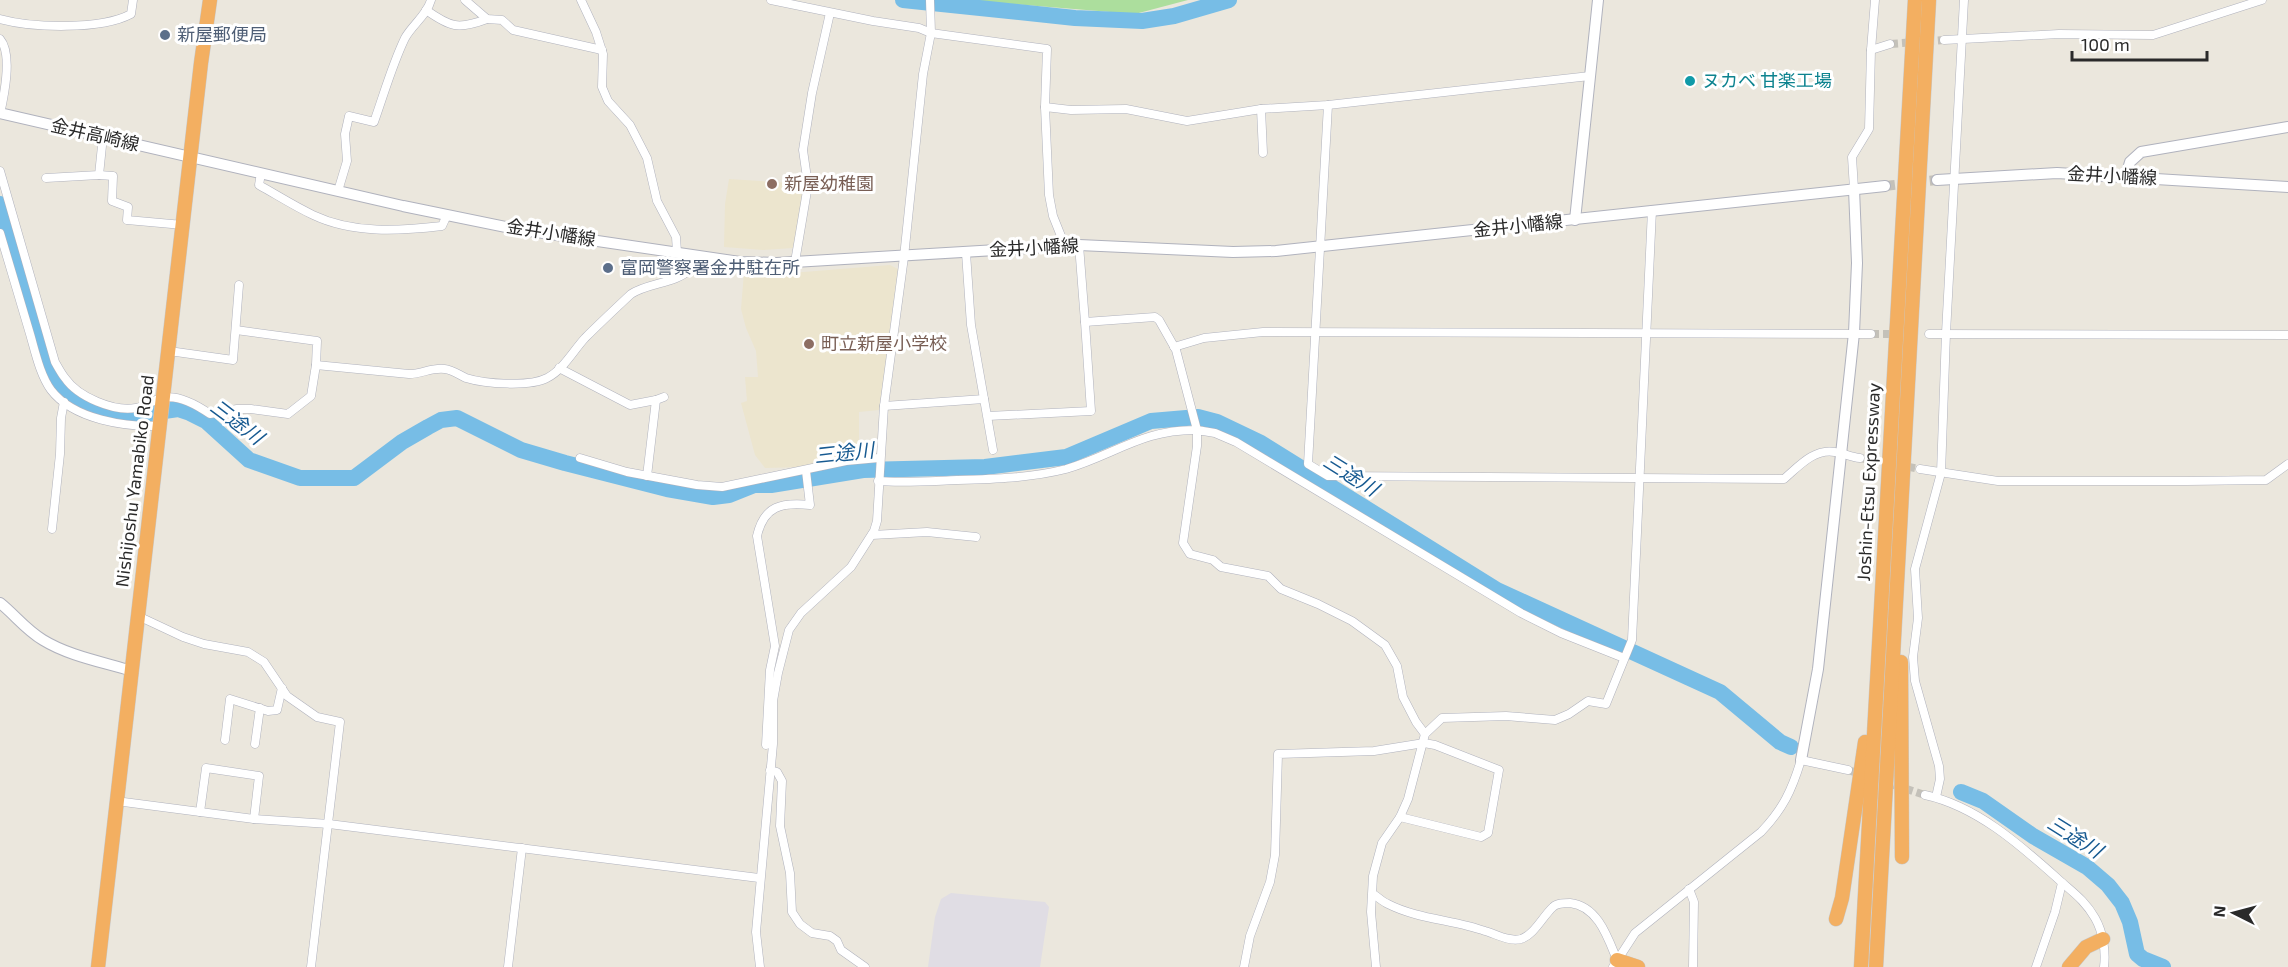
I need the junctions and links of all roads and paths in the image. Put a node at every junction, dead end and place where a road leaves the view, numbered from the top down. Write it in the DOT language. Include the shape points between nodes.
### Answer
graph roads {
  1 [pos="133,0"];
  2 [pos="210,0"];
  3 [pos="431,0"];
  4 [pos="465,0"];
  5 [pos="581,0"];
  6 [pos="771,0"];
  7 [pos="930,0"];
  8 [pos="1598,0"];
  9 [pos="1875,0"];
  10 [pos="1915,0"];
  11 [pos="1929,0"];
  12 [pos="1964,0"];
  13 [pos="2262,0"];
  14 [pos="426,10"];
  15 [pos="830,13"];
  16 [pos="0,19"];
  17 [pos="486,19"];
  18 [pos="931,33"];
  19 [pos="1961,37"];
  20 [pos="0,39"];
  21 [pos="1944,40"];
  22 [pos="1890,44"];
  23 [pos="602,50"];
  24 [pos="1871,50"];
  25 [pos="1590,76"];
  26 [pos="1328,105"];
  27 [pos="1045,107"];
  28 [pos="1261,109"];
  29 [pos="0,114"];
  30 [pos="2288,127"];
  31 [pos="103,136"];
  32 [pos="1263,153"];
  33 [pos="190,156"];
  34 [pos="0,171"];
  35 [pos="261,173"];
  36 [pos="99,175"];
  37 [pos="2126,176"];
  38 [pos="46,178"];
  39 [pos="1954,178"];
  40 [pos="1937,180"];
  41 [pos="1885,186"];
  42 [pos="2288,187"];
  43 [pos="1854,189"];
  44 [pos="338,191"];
  45 [pos="1652,210"];
  46 [pos="447,215"];
  47 [pos="1575,220"];
  48 [pos="183,225"];
  49 [pos="0,233"];
  50 [pos="1079,245"];
  51 [pos="1065,246"];
  52 [pos="1320,246"];
  53 [pos="677,252"];
  54 [pos="966,253"];
  55 [pos="694,256"];
  56 [pos="904,257"];
  57 [pos="795,262"];
  58 [pos="239,285"];
  59 [pos="1084,322"];
  60 [pos="236,330"];
  61 [pos="1316,331"];
  62 [pos="1646,333"];
  63 [pos="1854,333"];
  64 [pos="1946,333"];
  65 [pos="1871,334"];
  66 [pos="1929,334"];
  67 [pos="2288,335"];
  68 [pos="1174,347"];
  69 [pos="169,351"];
  70 [pos="316,365"];
  71 [pos="559,368"];
  72 [pos="984,399"];
  73 [pos="163,401"];
  74 [pos="64,402"];
  75 [pos="884,406"];
  76 [pos="988,416"];
  77 [pos="161,424"];
  78 [pos="1197,430"];
  79 [pos="993,450"];
  80 [pos="1842,454"];
  81 [pos="580,458"];
  82 [pos="879,458"];
  83 [pos="1860,458"];
  84 [pos="2288,464"];
  85 [pos="1920,469"];
  86 [pos="806,471"];
  87 [pos="1941,473"];
  88 [pos="647,476"];
  89 [pos="1639,478"];
  90 [pos="878,481"];
  91 [pos="52,529"];
  92 [pos="872,535"];
  93 [pos="976,537"];
  94 [pos="1899,537"];
  95 [pos="1883,555"];
  96 [pos="0,603"];
  97 [pos="138,616"];
  98 [pos="1624,658"];
  99 [pos="132,670"];
  100 [pos="282,688"];
  101 [pos="260,708"];
  102 [pos="1425,734"];
  103 [pos="225,740"];
  104 [pos="1424,743"];
  105 [pos="255,744"];
  106 [pos="766,745"];
  107 [pos="1801,760"];
  108 [pos="770,770"];
  109 [pos="1848,770"];
  110 [pos="1925,795"];
  111 [pos="1936,797"];
  112 [pos="116,801"];
  113 [pos="200,812"];
  114 [pos="1400,817"];
  115 [pos="254,819"];
  116 [pos="329,824"];
  117 [pos="522,848"];
  118 [pos="1902,857"];
  119 [pos="759,878"];
  120 [pos="2062,883"];
  121 [pos="1689,890"];
  122 [pos="1373,894"];
  123 [pos="1836,919"];
  124 [pos="2103,939"];
  125 [pos="1619,965"];
  126 [pos="98,967"];
  127 [pos="311,967"];
  128 [pos="508,967"];
  129 [pos="760,967"];
  130 [pos="865,967"];
  131 [pos="1244,967"];
  132 [pos="1376,967"];
  133 [pos="1638,967"];
  134 [pos="1693,967"];
  135 [pos="1861,967"];
  136 [pos="1876,967"];
  137 [pos="2036,967"];
  138 [pos="2069,967"];
  139 [pos="2076,967"];
  140 [pos="2104,967"];
  1 -- 16 [label="street" via="131,14 87,25"];
  2 -- 33 [label="highway, Nishijoshu Yamabiko Road"];
  3 -- 14 [label="street"];
  4 -- 17 [label="street"];
  5 -- 23 [label="street"];
  6 -- 15 [label="street"];
  7 -- 18 [label="street"];
  8 -- 25 [label="main road"];
  9 -- 24 [label="street"];
  10 -- 95 [label="highway, Joshin-Etsu Expressway"];
  11 -- 94 [label="highway, Joshin-Etsu Expressway"];
  12 -- 19 [label="street"];
  13 -- 19 [label="street" via="2153,35"];
  14 -- 17 [label="street" via="446,24 469,26"];
  14 -- 44 [label="street" via="401,46 374,122 349,116 345,134 347,161"];
  15 -- 18 [label="street"];
  15 -- 57 [label="street" via="803,150 808,185"];
  17 -- 23 [label="street" via="502,20 513,30"];
  18 -- 27 [label="street" via="1047,49"];
  18 -- 56 [label="street" via="923,74"];
  19 -- 21 [label="street"];
  19 -- 39 [label="street"];
  20 -- 29 [label="street" via="7,63"];
  22 -- 24 [label="street"];
  23 -- 53 [label="street" via="602,87 608,101 630,125 647,158 657,201 676,237"];
  24 -- 43 [label="street" via="1869,129 1852,157"];
  25 -- 26 [label="street"];
  25 -- 47 [label="main road"];
  26 -- 28 [label="street"];
  26 -- 52 [label="street"];
  27 -- 28 [label="street" via="1071,111 1126,109 1187,121"];
  27 -- 51 [label="street" via="1049,195"];
  28 -- 32 [label="street"];
  29 -- 31 [label="main road, 金井高崎線"];
  30 -- 37 [label="main road" via="2141,152 2130,162"];
  31 -- 33 [label="main road, 金井高崎線"];
  31 -- 36 [label="street"];
  33 -- 35 [label="main road, 金井小幡線"];
  33 -- 48 [label="highway, Nishijoshu Yamabiko Road"];
  34 -- 73 [label="street" via="55,362 66,380 100,403 121,409"];
  35 -- 44 [label="main road, 金井小幡線"];
  35 -- 46 [label="street" via="259,185 314,216 345,225 413,229 442,226"];
  36 -- 38 [label="street"];
  36 -- 48 [label="street" via="113,176 112,201 128,207 127,220"];
  37 -- 39 [label="main road, 金井小幡線" via="2057,173"];
  37 -- 42 [label="main road, 金井小幡線"];
  39 -- 40 [label="main road, 金井小幡線"];
  39 -- 64 [label="street"];
  41 -- 43 [label="main road, 金井小幡線"];
  43 -- 45 [label="main road, 金井小幡線"];
  43 -- 63 [label="main road"];
  44 -- 46 [label="main road, 金井小幡線"];
  45 -- 47 [label="main road, 金井小幡線"];
  45 -- 62 [label="street"];
  46 -- 53 [label="main road, 金井小幡線"];
  47 -- 52 [label="main road, 金井小幡線"];
  48 -- 69 [label="highway, Nishijoshu Yamabiko Road"];
  49 -- 74 [label="street" via="38,361 50,389"];
  50 -- 51 [label="main road, 金井小幡線"];
  50 -- 52 [label="main road, 金井小幡線" via="1233,252"];
  50 -- 59 [label="street"];
  51 -- 54 [label="main road, 金井小幡線"];
  52 -- 61 [label="street"];
  53 -- 55 [label="main road, 金井小幡線"];
  54 -- 56 [label="main road, 金井小幡線"];
  54 -- 72 [label="street" via="971,325"];
  55 -- 57 [label="main road, 金井小幡線" via="740,262"];
  55 -- 71 [label="street" via="689,270 632,294"];
  56 -- 57 [label="main road, 金井小幡線"];
  56 -- 75 [label="street"];
  58 -- 60 [label="street"];
  59 -- 68 [label="street" via="1155,317"];
  59 -- 76 [label="street" via="1091,411"];
  60 -- 69 [label="street" via="233,360"];
  60 -- 70 [label="street" via="317,341"];
  61 -- 62 [label="street"];
  61 -- 68 [label="street" via="1203,338"];
  61 -- 89 [label="street" via="1308,464 1328,476"];
  62 -- 63 [label="street"];
  62 -- 89 [label="street"];
  63 -- 65 [label="street"];
  63 -- 80 [label="main road"];
  64 -- 66 [label="street"];
  64 -- 67 [label="street"];
  64 -- 87 [label="street"];
  68 -- 78 [label="street"];
  69 -- 73 [label="highway, Nishijoshu Yamabiko Road"];
  70 -- 71 [label="street" via="409,374 447,369 472,379 519,383 549,377"];
  70 -- 73 [label="street" via="311,396 288,414 251,409 210,414 184,400"];
  71 -- 88 [label="street" via="630,405 660,398"];
  72 -- 75 [label="street"];
  72 -- 76 [label="street"];
  73 -- 77 [label="highway, Nishijoshu Yamabiko Road"];
  74 -- 77 [label="street" via="110,423 136,427"];
  74 -- 91 [label="street"];
  75 -- 82 [label="street"];
  76 -- 79 [label="street"];
  77 -- 97 [label="highway, Nishijoshu Yamabiko Road"];
  78 -- 90 [label="street" via="1172,431 1137,440 1082,464 1035,475"];
  78 -- 98 [label="street" via="1236,442 1521,613"];
  78 -- 102 [label="street" via="1183,543 1190,554 1213,560 1221,567 1268,576 1281,589 1352,621 1385,645 1397,666 1403,697"];
  80 -- 83 [label="street"];
  80 -- 89 [label="street" via="1823,452 1808,458 1784,479"];
  80 -- 107 [label="main road" via="1818,669"];
  81 -- 88 [label="street"];
  82 -- 86 [label="street"];
  82 -- 90 [label="street"];
  84 -- 87 [label="street" via="2266,480 1998,481"];
  85 -- 87 [label="street"];
  86 -- 88 [label="street" via="722,487"];
  86 -- 106 [label="street" via="810,505 777,506 766,513 757,536 775,646"];
  87 -- 111 [label="street" via="1915,569 1918,618 1913,657 1915,681 1939,766"];
  89 -- 98 [label="street" via="1632,640"];
  90 -- 92 [label="street" via="877,521"];
  92 -- 93 [label="street" via="927,532"];
  92 -- 108 [label="street" via="851,567 801,613 789,630 773,702"];
  94 -- 118 [label="highway"];
  94 -- 136 [label="highway, Joshin-Etsu Expressway"];
  95 -- 123 [label="highway" via="1864,754"];
  95 -- 135 [label="highway, Joshin-Etsu Expressway"];
  96 -- 99 [label="main road" via="44,641"];
  97 -- 99 [label="highway, Nishijoshu Yamabiko Road"];
  97 -- 100 [label="street" via="194,640 248,651 264,663"];
  98 -- 102 [label="street" via="1606,704 1588,701 1555,720 1506,716 1442,718"];
  99 -- 112 [label="highway, Nishijoshu Yamabiko Road"];
  100 -- 101 [label="street" via="277,710"];
  100 -- 116 [label="street" via="317,717 340,722"];
  101 -- 103 [label="street" via="230,699"];
  101 -- 105 [label="street"];
  102 -- 104 [label="street"];
  104 -- 114 [label="street"];
  104 -- 114 [label="street" via="1499,770 1488,833 1480,837"];
  104 -- 131 [label="street" via="1374,751 1278,754 1275,855"];
  107 -- 109 [label="street"];
  107 -- 121 [label="street" via="1790,792 1776,816"];
  108 -- 119 [label="street"];
  108 -- 130 [label="street" via="777,772 782,781 780,826 790,873 792,912 800,924 812,933 830,936 841,950"];
  110 -- 111 [label="street"];
  111 -- 120 [label="street" via="1972,813 2008,837"];
  112 -- 113 [label="street"];
  112 -- 126 [label="highway, Nishijoshu Yamabiko Road"];
  113 -- 115 [label="street"];
  113 -- 115 [label="street" via="206,768 259,776"];
  114 -- 122 [label="street" via="1382,843 1373,876"];
  115 -- 116 [label="street"];
  116 -- 117 [label="street"];
  116 -- 127 [label="street"];
  117 -- 119 [label="street"];
  117 -- 128 [label="street"];
  119 -- 129 [label="street" via="756,932"];
  120 -- 124 [label="street" via="2078,894 2096,919"];
  120 -- 137 [label="street"];
  121 -- 125 [label="street" via="1635,933"];
  121 -- 134 [label="street" via="1694,902"];
  122 -- 125 [label="street" via="1403,910 1512,940 1523,939 1555,905 1578,904 1589,910 1602,926"];
  122 -- 132 [label="street"];
  124 -- 138 [label="highway" via="2086,947"];
  124 -- 139 [label="highway"];
  124 -- 140 [label="street"];
  125 -- 133 [label="highway"];
}
